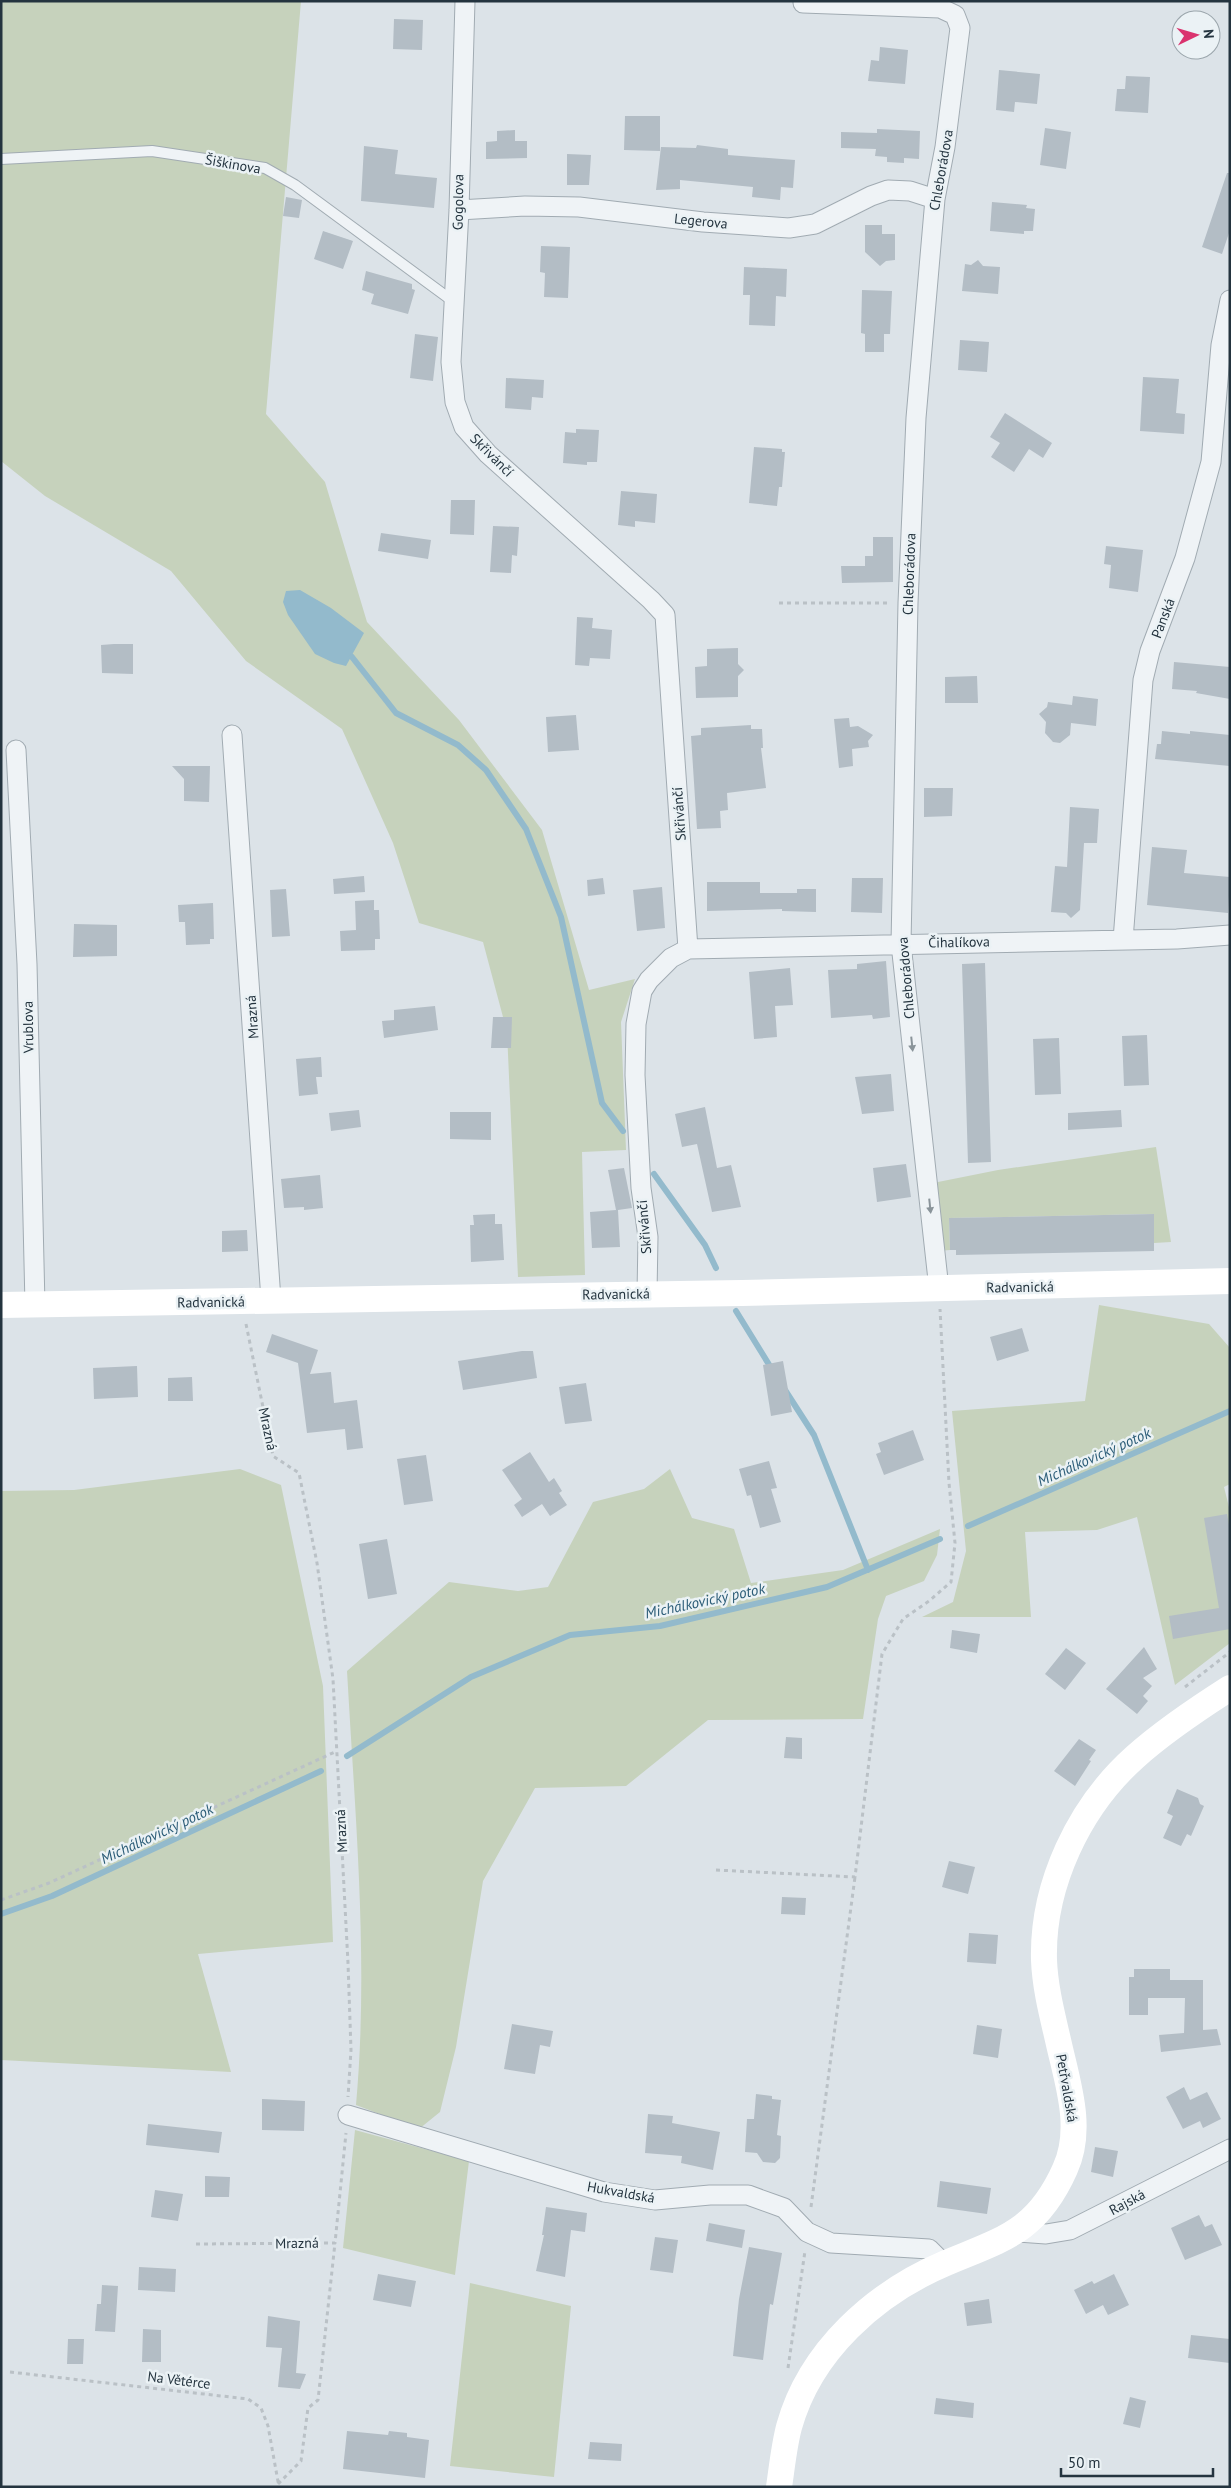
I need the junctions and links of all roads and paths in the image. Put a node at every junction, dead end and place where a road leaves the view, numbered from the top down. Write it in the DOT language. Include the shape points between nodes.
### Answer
graph roads {
  1 [pos="465,1"];
  2 [pos="803,3"];
  3 [pos="1,159"];
  4 [pos="935,199"];
  5 [pos="459,210"];
  6 [pos="1230,300"];
  7 [pos="454,302"];
  8 [pos="455,402"];
  9 [pos="778,603"];
  10 [pos="908,603"];
  11 [pos="232,735"];
  12 [pos="16,750"];
  13 [pos="1230,935"];
  14 [pos="1123,940"];
  15 [pos="901,944"];
  16 [pos="688,949"];
  17 [pos="1230,1281"];
  18 [pos="939,1289"];
  19 [pos="647,1294"];
  20 [pos="271,1300"];
  21 [pos="242,1301"];
  22 [pos="35,1305"];
  23 [pos="1,1306"];
  24 [pos="1230,1688"];
  25 [pos="337,1751"];
  26 [pos="716,1870"];
  27 [pos="855,1877"];
  28 [pos="1,1900"];
  29 [pos="348,2115"];
  30 [pos="1230,2149"];
  31 [pos="807,2232"];
  32 [pos="1018,2232"];
  33 [pos="335,2242"];
  34 [pos="196,2244"];
  35 [pos="944,2264"];
  36 [pos="10,2372"];
  37 [pos="787,2374"];
  38 [pos="279,2485"];
  39 [pos="779,2487"];
  1 -- 5 [label="street, Gogolova"];
  2 -- 4 [label="street, Chleborádova" via="940,8 958,18 960,33 952,100"];
  3 -- 7 [label="lane, Šiškinova" via="152,151 265,168 295,185"];
  4 -- 5 [label="street, Legerova" via="910,191 888,190 815,224 789,228 703,222 579,207"];
  4 -- 10 [label="street, Chleborádova" via="916,418"];
  5 -- 7 [label="street, Gogolova"];
  6 -- 14 [label="street, Panská" via="1222,338 1211,462 1185,558 1150,651 1143,680"];
  7 -- 8 [label="street, Gogolova" via="451,362"];
  8 -- 16 [label="street, Skřivánčí" via="464,428 488,454 665,615"];
  9 -- 10 [label="path"];
  10 -- 15 [label="street, Chleborádova"];
  11 -- 20 [label="street, Mrazná"];
  12 -- 22 [label="street, Vrublova" via="27,964"];
  13 -- 14 [label="street, Čihalíkova"];
  14 -- 15 [label="street, Čihalíkova"];
  15 -- 16 [label="street, Čihalíkova"];
  15 -- 18 [label="street, Chleborádova, one-way"];
  16 -- 19 [label="street, Skřivánčí" via="671,958 649,980 642,991 636,1024 635,1075 641,1188 648,1237"];
  17 -- 18 [label="street, Radvanická"];
  18 -- 19 [label="street, Radvanická"];
  18 -- 27 [label="path" via="955,1543 951,1582 903,1619 882,1654"];
  19 -- 20 [label="street, Radvanická"];
  20 -- 21 [label="street, Radvanická"];
  21 -- 22 [label="street, Radvanická"];
  21 -- 25 [label="path, Mrazná" via="273,1456 299,1473 317,1563 332,1678"];
  22 -- 23 [label="street, Radvanická"];
  24 -- 32 [label="street, Petřvaldská" via="1196,1710 1129,1763 1081,1822 1064,1858 1051,1895 1044,1960 1074,2130 1070,2158 1057,2185 1048,2200"];
  25 -- 28 [label="path" via="49,1883"];
  25 -- 29 [label="path, Mrazná" via="351,2040"];
  26 -- 27 [label="path"];
  27 -- 31 [label="path"];
  29 -- 31 [label="street, Hukvaldská" via="604,2192 655,2200 748,2196 784,2208"];
  29 -- 33 [label="path, Mrazná"];
  30 -- 32 [label="street, Rajská" via="1070,2230 1046,2234"];
  31 -- 35 [label="street, Hukvaldská" via="831,2243 929,2249"];
  31 -- 37 [label="path"];
  32 -- 35 [label="street, Petřvaldská" via="983,2250"];
  33 -- 34 [label="path, Mrazná"];
  33 -- 38 [label="path" via="318,2400 308,2408 301,2461"];
  35 -- 39 [label="street, Petřvaldská" via="876,2304 856,2320 830,2350 811,2376 798,2402 789,2427"];
  36 -- 38 [label="path, Na Větérce" via="248,2399 261,2408 268,2426"];
}
